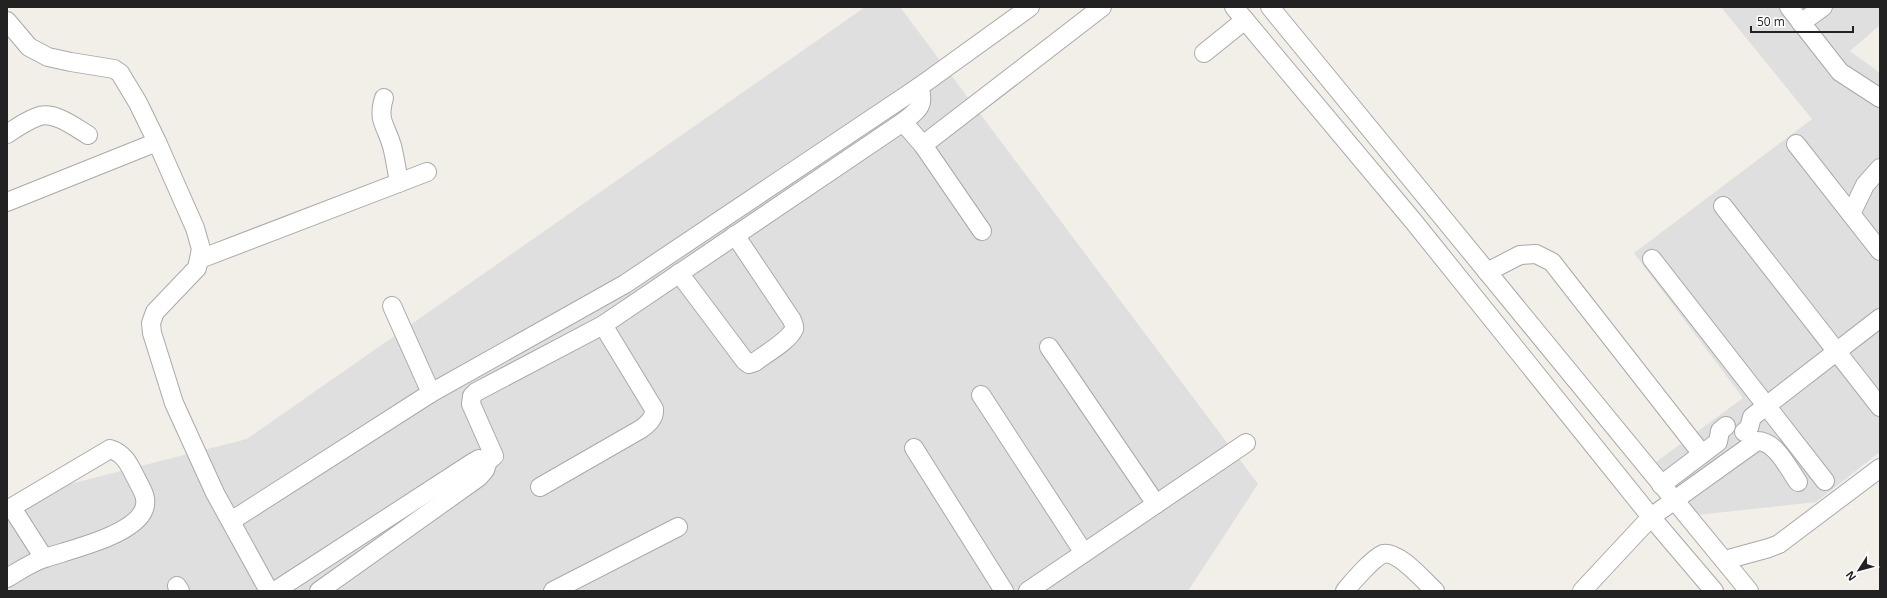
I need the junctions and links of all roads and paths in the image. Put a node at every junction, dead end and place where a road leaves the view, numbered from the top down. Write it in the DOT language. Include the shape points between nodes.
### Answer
graph roads {
  1 [pos="1030,7"];
  2 [pos="1102,7"];
  3 [pos="1270,7"];
  4 [pos="1789,7"];
  5 [pos="1823,7"];
  6 [pos="1083,12"];
  7 [pos="1240,14"];
  8 [pos="7,21"];
  9 [pos="1801,23"];
  10 [pos="1204,53"];
  11 [pos="919,87"];
  12 [pos="384,98"];
  13 [pos="1880,98"];
  14 [pos="903,122"];
  15 [pos="7,134"];
  16 [pos="88,135"];
  17 [pos="157,142"];
  18 [pos="1796,144"];
  19 [pos="923,145"];
  20 [pos="1880,168"];
  21 [pos="427,172"];
  22 [pos="399,183"];
  23 [pos="7,202"];
  24 [pos="1723,206"];
  25 [pos="1851,214"];
  26 [pos="982,231"];
  27 [pos="735,235"];
  28 [pos="1880,251"];
  29 [pos="200,259"];
  30 [pos="1652,259"];
  31 [pos="1487,272"];
  32 [pos="679,273"];
  33 [pos="392,306"];
  34 [pos="1880,318"];
  35 [pos="603,325"];
  36 [pos="1048,346"];
  37 [pos="1837,351"];
  38 [pos="431,393"];
  39 [pos="981,395"];
  40 [pos="1767,406"];
  41 [pos="1880,407"];
  42 [pos="1246,443"];
  43 [pos="914,448"];
  44 [pos="1702,454"];
  45 [pos="488,461"];
  46 [pos="1880,468"];
  47 [pos="1825,481"];
  48 [pos="1798,482"];
  49 [pos="1662,485"];
  50 [pos="540,487"];
  51 [pos="1156,504"];
  52 [pos="9,509"];
  53 [pos="1661,509"];
  54 [pos="395,513"];
  55 [pos="231,522"];
  56 [pos="678,527"];
  57 [pos="406,529"];
  58 [pos="1084,553"];
  59 [pos="44,558"];
  60 [pos="1725,560"];
  61 [pos="299,575"];
  62 [pos="7,578"];
  63 [pos="269,591"];
  64 [pos="275,591"];
  65 [pos="308,591"];
  66 [pos="319,591"];
  67 [pos="553,591"];
  68 [pos="1004,591"];
  69 [pos="1028,591"];
  70 [pos="1345,591"];
  71 [pos="1435,591"];
  72 [pos="1582,591"];
  73 [pos="1714,591"];
  74 [pos="1749,591"];
  1 -- 11 [label="street"];
  2 -- 6 [label="street"];
  3 -- 31 [label="street"];
  4 -- 9 [label="street"];
  5 -- 9 [label="street"];
  6 -- 19 [label="street"];
  7 -- 10 [label="street"];
  7 -- 53 [label="street" via="1414,222"];
  8 -- 17 [label="street" via="29,47 48,57 114,69 120,73"];
  9 -- 13 [label="street" via="1840,72"];
  11 -- 14 [label="street" via="923,97 921,105"];
  11 -- 38 [label="street" via="625,284"];
  12 -- 22 [label="street" via="380,110 381,118 392,146"];
  14 -- 19 [label="street"];
  14 -- 27 [label="street"];
  15 -- 16 [label="street" via="38,116 52,116"];
  17 -- 23 [label="street"];
  17 -- 29 [label="street" via="195,228 201,249"];
  18 -- 25 [label="street"];
  19 -- 26 [label="street"];
  20 -- 25 [label="street" via="1865,185"];
  21 -- 22 [label="street"];
  22 -- 29 [label="street"];
  24 -- 37 [label="street"];
  25 -- 28 [label="street"];
  27 -- 32 [label="street"];
  27 -- 32 [label="street" via="794,326 784,340 760,358 749,364 745,361"];
  29 -- 55 [label="street" via="197,268 155,312 151,323 160,362 174,402 215,493"];
  30 -- 40 [label="street"];
  31 -- 44 [label="street" via="1520,255 1536,254 1552,262"];
  31 -- 49 [label="street"];
  32 -- 35 [label="street"];
  33 -- 38 [label="street"];
  34 -- 37 [label="street"];
  35 -- 45 [label="street" via="472,396 471,404 494,456"];
  35 -- 50 [label="street" via="654,409 654,415 641,429"];
  36 -- 51 [label="street"];
  37 -- 40 [label="street"];
  37 -- 41 [label="street"];
  38 -- 55 [label="street"];
  39 -- 58 [label="street"];
  40 -- 44 [label="street"];
  40 -- 47 [label="street"];
  42 -- 51 [label="street"];
  43 -- 68 [label="street"];
  44 -- 49 [label="street"];
  45 -- 54 [label="street" via="479,459"];
  45 -- 57 [label="street" via="479,477"];
  46 -- 60 [label="street" via="1779,544"];
  48 -- 53 [label="street" via="1772,446 1764,441 1757,441"];
  49 -- 53 [label="street"];
  51 -- 58 [label="street"];
  52 -- 59 [label="street"];
  52 -- 59 [label="street" via="110,450 117,451 124,457 145,497 144,510 129,525 101,540"];
  53 -- 60 [label="street"];
  53 -- 72 [label="street"];
  53 -- 73 [label="street"];
  54 -- 57 [label="street"];
  54 -- 61 [label="street"];
  55 -- 63 [label="street"];
  56 -- 67 [label="street"];
  57 -- 66 [label="street"];
  58 -- 69 [label="street"];
  59 -- 62 [label="street"];
  60 -- 74 [label="street"];
  61 -- 64 [label="street"];
  61 -- 65 [label="street"];
  70 -- 71 [label="street" via="1382,554 1391,554 1402,560"];
}
